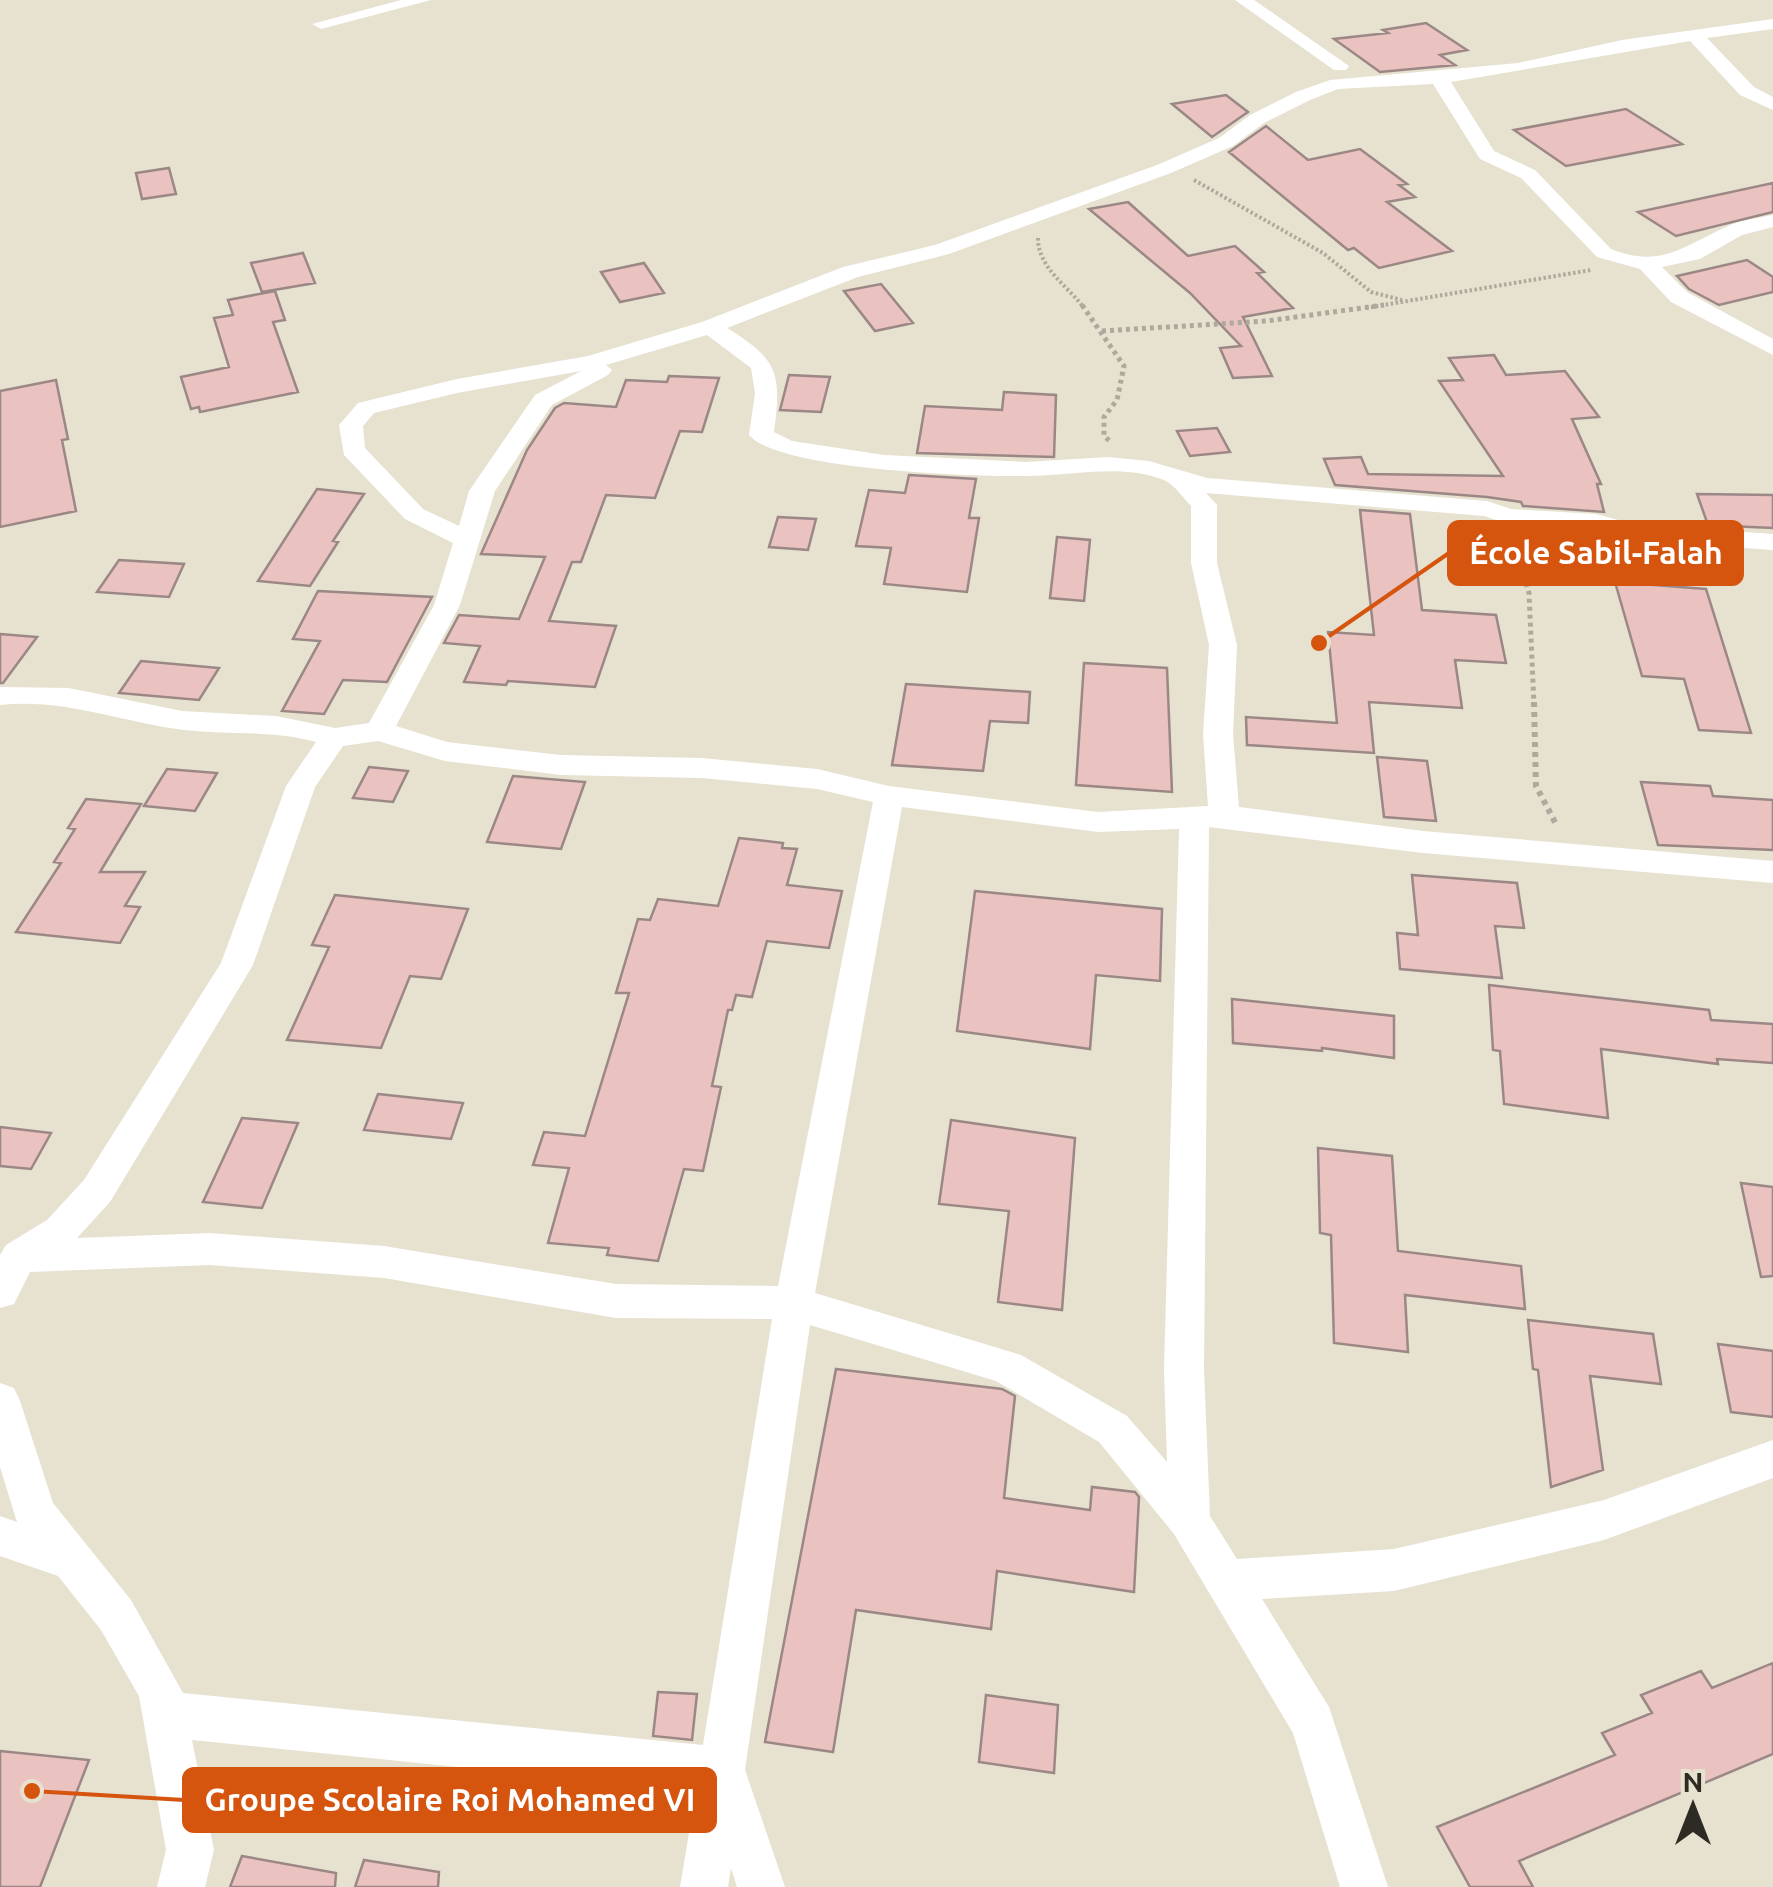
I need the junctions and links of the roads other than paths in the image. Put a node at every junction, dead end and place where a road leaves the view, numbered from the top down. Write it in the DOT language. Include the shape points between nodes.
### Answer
graph roads {
  1 [pos="422,0"];
  2 [pos="1243,0"];
  3 [pos="321,24"];
  4 [pos="1773,24"];
  5 [pos="1696,36"];
  6 [pos="1340,66"];
  7 [pos="1439,78"];
  8 [pos="1773,104"];
  9 [pos="1773,221"];
  10 [pos="1634,262"];
  11 [pos="710,327"];
  12 [pos="674,338"];
  13 [pos="1773,348"];
  14 [pos="1163,472"];
  15 [pos="468,540"];
  16 [pos="1773,542"];
  17 [pos="0,696"];
  18 [pos="379,730"];
  19 [pos="334,738"];
  20 [pos="890,796"];
  21 [pos="1209,818"];
  22 [pos="1773,872"];
  23 [pos="10,1254"];
  24 [pos="0,1292"];
  25 [pos="794,1303"];
  26 [pos="0,1400"];
  27 [pos="1773,1459"];
  28 [pos="1189,1520"];
  29 [pos="0,1536"];
  30 [pos="72,1560"];
  31 [pos="1226,1582"];
  32 [pos="164,1714"];
  33 [pos="722,1770"];
  34 [pos="180,1887"];
  35 [pos="704,1887"];
  36 [pos="761,1887"];
  37 [pos="1364,1887"];
  1 -- 3 [label="street"];
  2 -- 6 [label="street"];
  4 -- 5 [label="street"];
  5 -- 7 [label="street"];
  5 -- 8 [label="street" via="1747,90"];
  7 -- 10 [label="street" via="1487,156 1528,174 1604,253"];
  7 -- 11 [label="street" via="1336,84 1178,163 942,250 850,272"];
  9 -- 10 [label="street" via="1735,230 1693,255"];
  10 -- 13 [label="street" via="1679,297"];
  11 -- 12 [label="street"];
  11 -- 14 [label="street" via="765,365 761,435 786,446 884,462 1026,470 1108,464"];
  12 -- 15 [label="street" via="544,400 482,491"];
  12 -- 15 [label="street" via="591,362 366,408 351,425 353,450 414,514"];
  14 -- 16 [label="street" via="1204,485"];
  14 -- 21 [label="street" via="1204,505 1204,563 1223,645"];
  15 -- 18 [label="street" via="447,605"];
  17 -- 19 [label="street" via="73,696 142,714 300,726"];
  18 -- 19 [label="street"];
  18 -- 20 [label="street" via="445,751 562,765 817,778"];
  19 -- 23 [label="street" via="301,786 237,965 97,1191 60,1231"];
  20 -- 21 [label="street" via="1098,822"];
  20 -- 25 [label="street"];
  21 -- 22 [label="street"];
  21 -- 28 [label="street" via="1184,1370"];
  23 -- 24 [label="street"];
  23 -- 25 [label="street" via="210,1249 384,1262 616,1301"];
  25 -- 28 [label="street" via="1006,1366 1113,1429"];
  25 -- 33 [label="street"];
  26 -- 30 [label="street" via="35,1514"];
  27 -- 31 [label="street" via="1604,1520 1394,1570"];
  28 -- 31 [label="street"];
  29 -- 30 [label="street"];
  30 -- 32 [label="street" via="116,1615 160,1690"];
  31 -- 37 [label="street" via="1313,1723"];
  32 -- 33 [label="street"];
  32 -- 34 [label="street" via="190,1850"];
  33 -- 35 [label="street"];
  33 -- 36 [label="street"];
}
